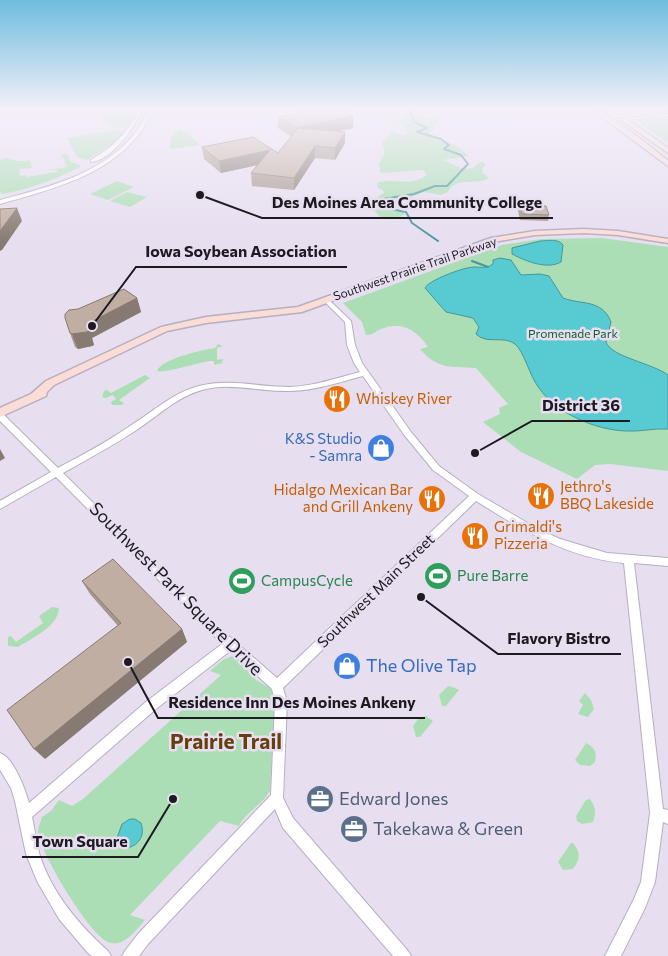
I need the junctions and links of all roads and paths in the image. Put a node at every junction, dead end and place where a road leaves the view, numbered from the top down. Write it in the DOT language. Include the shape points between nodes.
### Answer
graph roads {
  1 [pos="103,154"];
  2 [pos="115,154"];
  3 [pos="655,154"];
  4 [pos="89,163"];
  5 [pos="668,164"];
  6 [pos="81,168"];
  7 [pos="0,197"];
  8 [pos="0,202"];
  9 [pos="668,241"];
  10 [pos="326,300"];
  11 [pos="365,373"];
  12 [pos="0,415"];
  13 [pos="57,472"];
  14 [pos="475,496"];
  15 [pos="0,505"];
  16 [pos="629,560"];
  17 [pos="668,562"];
  18 [pos="230,644"];
  19 [pos="277,686"];
  20 [pos="0,759"];
  21 [pos="277,798"];
  22 [pos="25,815"];
  23 [pos="662,815"];
  24 [pos="103,956"];
  25 [pos="130,956"];
  26 [pos="404,956"];
  27 [pos="613,956"];
  1 -- 4 [label="street"];
  2 -- 8 [label="street" via="59,183"];
  3 -- 5 [label="street"];
  6 -- 7 [label="street"];
  9 -- 10 [label="street, Southwest Prairie Trail Parkway" via="584,231 504,238 478,244"];
  10 -- 11 [label="street" via="348,321 354,354"];
  10 -- 12 [label="street, Southwest Prairie Trail Parkway" via="263,321 204,326 163,336"];
  11 -- 13 [label="street" via="293,389 226,384 201,387 169,400 129,431"];
  11 -- 14 [label="street" via="427,459"];
  12 -- 13 [label="street, Southwest Park Square Drive"];
  13 -- 15 [label="street"];
  13 -- 18 [label="street, Southwest Park Square Drive"];
  14 -- 16 [label="street" via="557,542"];
  14 -- 19 [label="street, Southwest Main Street"];
  16 -- 17 [label="street"];
  16 -- 23 [label="street"];
  18 -- 19 [label="street, Southwest Park Square Drive"];
  18 -- 22 [label="street"];
  19 -- 21 [label="street, Southwest Park Square Drive" via="281,702"];
  20 -- 22 [label="street" via="19,791"];
  21 -- 25 [label="street"];
  21 -- 26 [label="street, Southwest Park Square Drive" via="288,823"];
  22 -- 24 [label="street" via="36,864 55,900 85,941"];
  23 -- 27 [label="street" via="648,882"];
}
